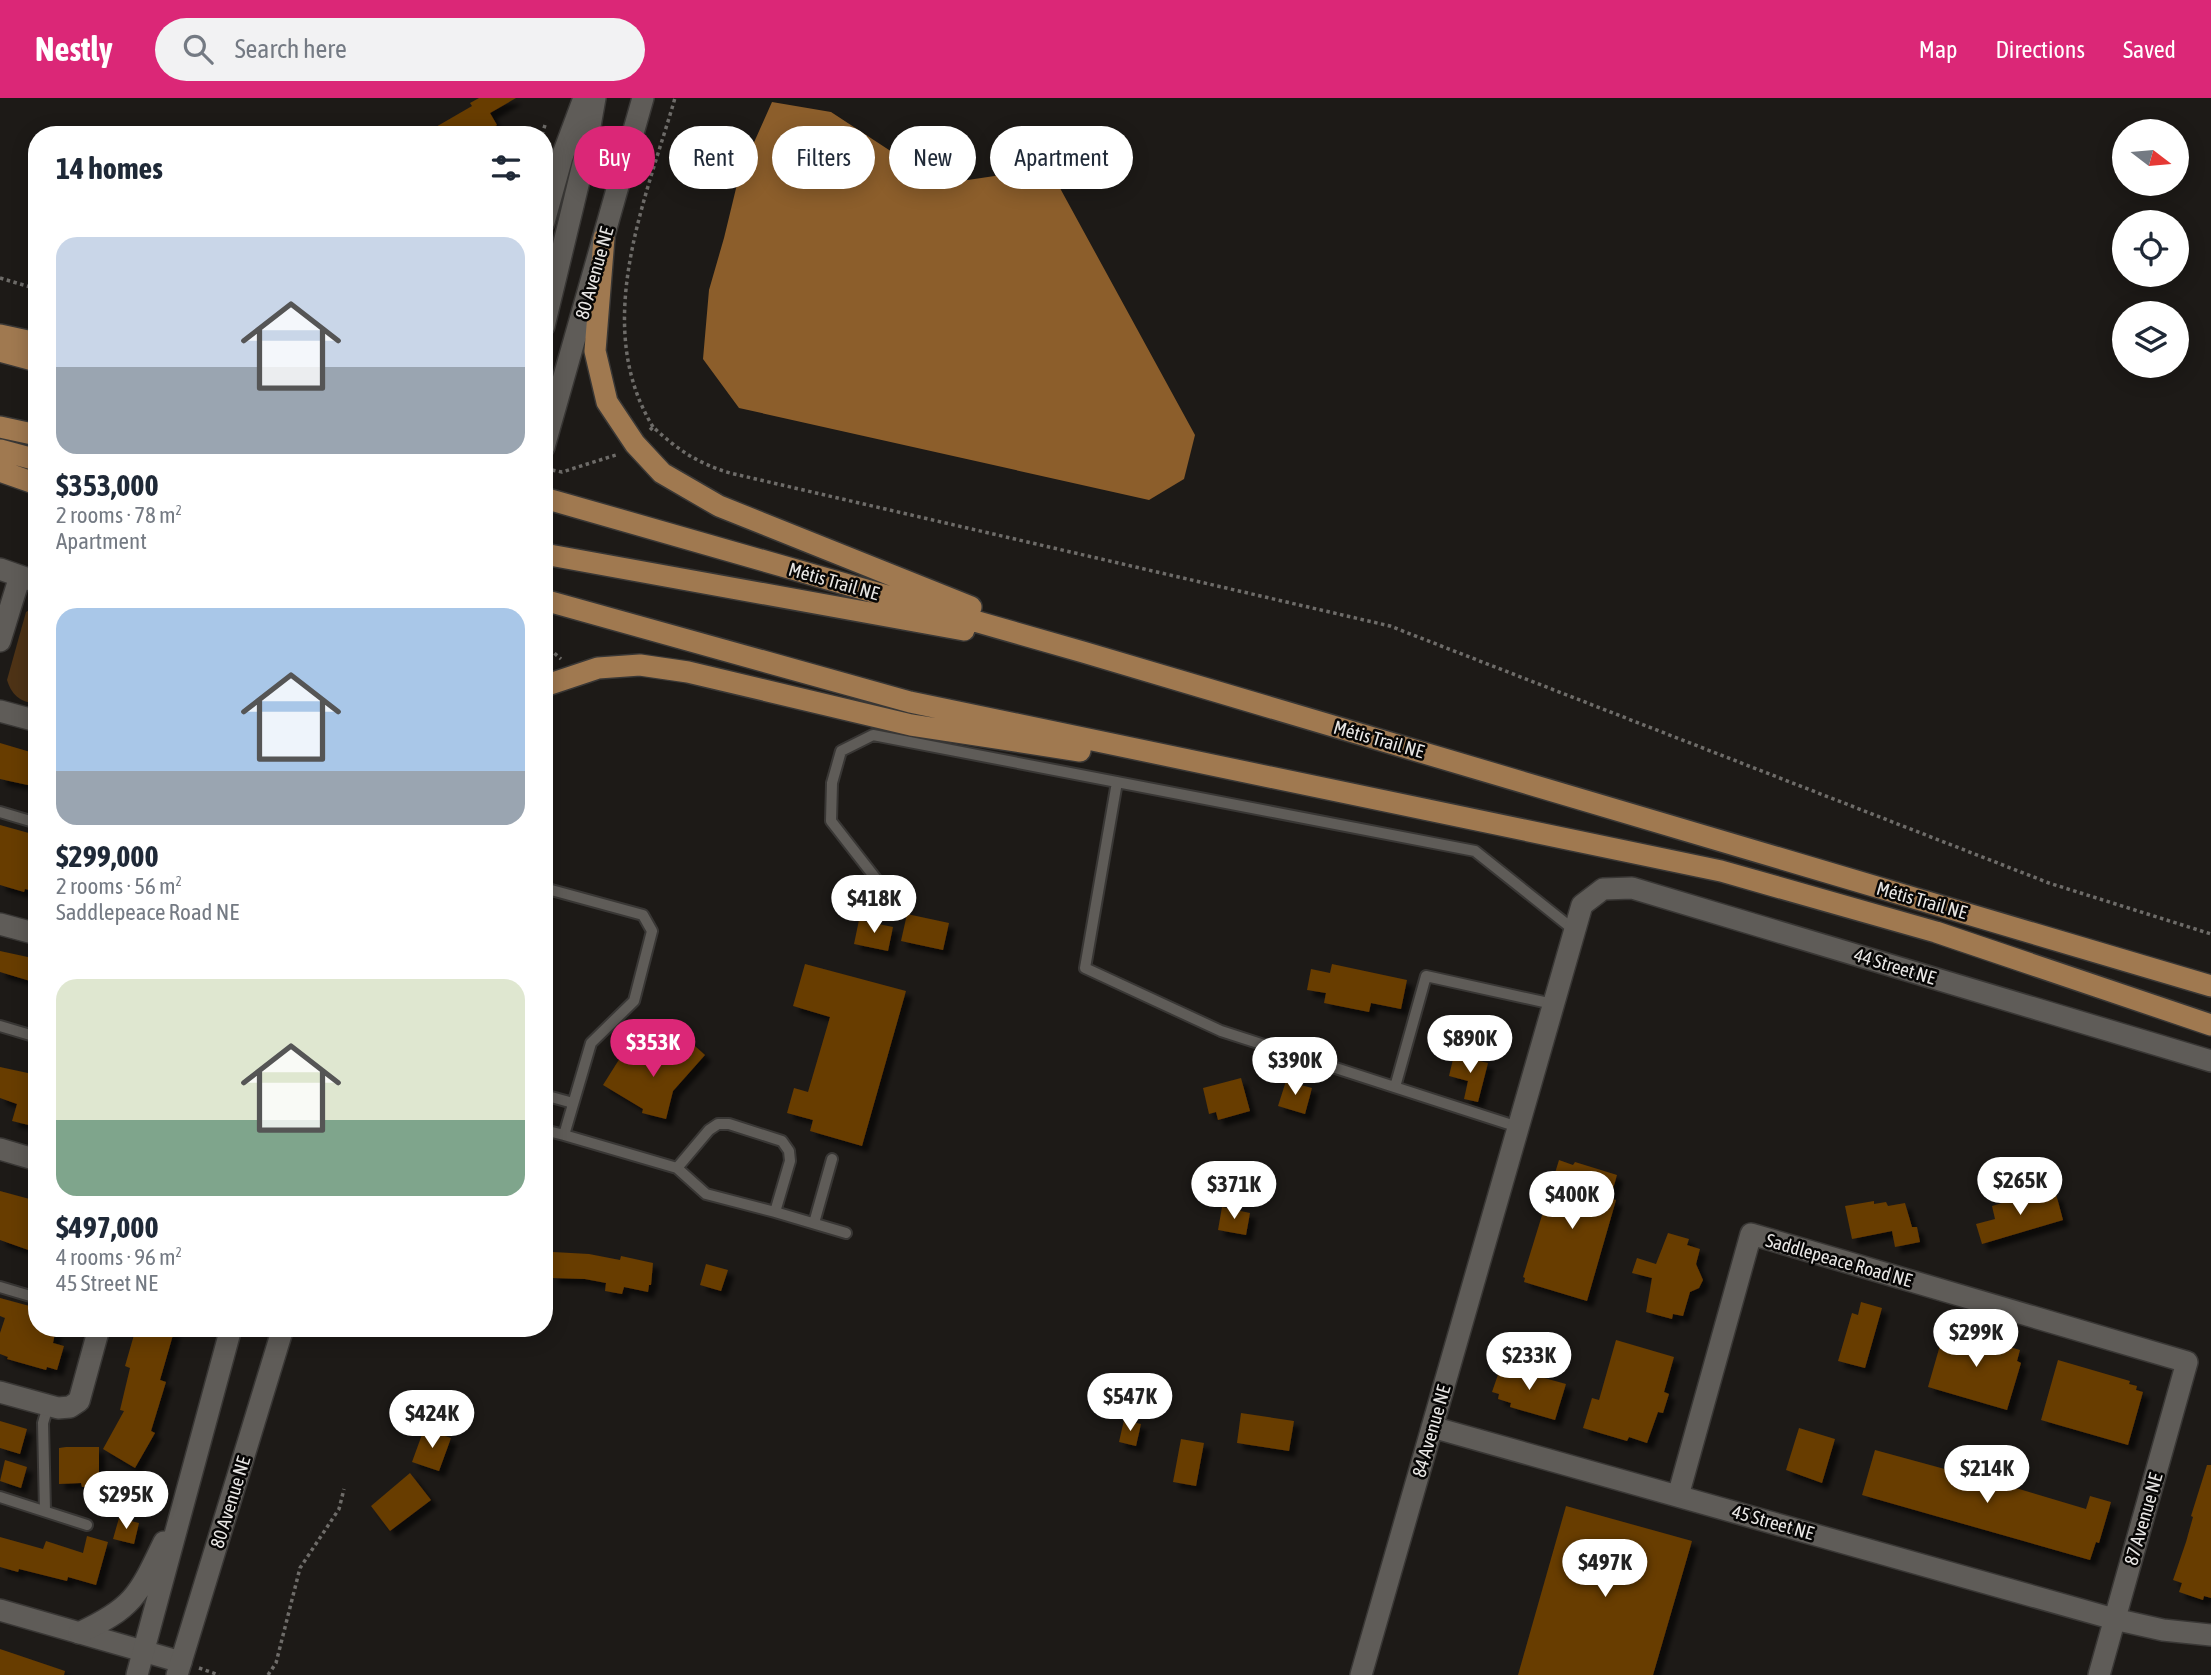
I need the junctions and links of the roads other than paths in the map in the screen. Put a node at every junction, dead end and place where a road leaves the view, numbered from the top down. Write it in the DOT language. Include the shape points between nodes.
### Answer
graph roads {
  1 [pos="584,98"];
  2 [pos="595,98"];
  3 [pos="643,98"];
  4 [pos="553,190"];
  5 [pos="604,238"];
  6 [pos="553,289"];
  7 [pos="0,335"];
  8 [pos="28,341"];
  9 [pos="0,351"];
  10 [pos="28,359"];
  11 [pos="553,416"];
  12 [pos="0,427"];
  13 [pos="28,433"];
  14 [pos="0,450"];
  15 [pos="28,458"];
  16 [pos="0,471"];
  17 [pos="28,481"];
  18 [pos="553,491"];
  19 [pos="553,556"];
  20 [pos="19,576"];
  21 [pos="553,603"];
  22 [pos="0,640"];
  23 [pos="1083,652"];
  24 [pos="553,683"];
  25 [pos="0,711"];
  26 [pos="28,719"];
  27 [pos="1117,782"];
  28 [pos="1331,789"];
  29 [pos="0,812"];
  30 [pos="28,820"];
  31 [pos="553,890"];
  32 [pos="891,898"];
  33 [pos="1582,905"];
  34 [pos="0,924"];
  35 [pos="1574,930"];
  36 [pos="28,932"];
  37 [pos="2211,986"];
  38 [pos="1553,1004"];
  39 [pos="2211,1025"];
  40 [pos="0,1026"];
  41 [pos="28,1034"];
  42 [pos="2211,1061"];
  43 [pos="1395,1087"];
  44 [pos="553,1097"];
  45 [pos="573,1103"];
  46 [pos="1518,1127"];
  47 [pos="553,1132"];
  48 [pos="564,1135"];
  49 [pos="0,1149"];
  50 [pos="28,1157"];
  51 [pos="832,1159"];
  52 [pos="677,1168"];
  53 [pos="775,1212"];
  54 [pos="814,1223"];
  55 [pos="846,1233"];
  56 [pos="0,1287"];
  57 [pos="28,1295"];
  58 [pos="97,1337"];
  59 [pos="229,1337"];
  60 [pos="280,1337"];
  61 [pos="2188,1362"];
  62 [pos="0,1392"];
  63 [pos="48,1406"];
  64 [pos="1432,1427"];
  65 [pos="187,1496"];
  66 [pos="1678,1496"];
  67 [pos="0,1497"];
  68 [pos="45,1511"];
  69 [pos="87,1525"];
  70 [pos="0,1610"];
  71 [pos="2114,1619"];
  72 [pos="79,1633"];
  73 [pos="2211,1635"];
  74 [pos="144,1651"];
  75 [pos="179,1668"];
  76 [pos="137,1675"];
  77 [pos="1361,1675"];
  78 [pos="2099,1675"];
  1 -- 4 [label="street"];
  2 -- 6 [label="street"];
  3 -- 5 [label="street, 80 Avenue NE"];
  5 -- 11 [label="street, 80 Avenue NE"];
  5 -- 23 [label="main road" via="595,351 607,402 635,444 662,473 719,506"];
  7 -- 8 [label="main road"];
  9 -- 10 [label="main road"];
  12 -- 13 [label="main road"];
  14 -- 15 [label="main road"];
  16 -- 17 [label="main road"];
  18 -- 23 [label="main road, Métis Trail NE"];
  19 -- 23 [label="main road"];
  20 -- 22 [label="street"];
  21 -- 28 [label="main road, Métis Trail NE" via="911,702"];
  23 -- 37 [label="main road, Métis Trail NE"];
  24 -- 28 [label="main road" via="598,668 640,665 688,672 911,725"];
  25 -- 26 [label="street"];
  27 -- 32 [label="lane" via="873,736 841,751 832,783 831,821"];
  27 -- 35 [label="lane" via="1475,851"];
  27 -- 43 [label="lane" via="1085,968 1222,1031"];
  28 -- 39 [label="main road, Métis Trail NE" via="1721,871 1936,932"];
  29 -- 30 [label="lane"];
  31 -- 45 [label="lane" via="643,915 652,932 634,1002 591,1043"];
  33 -- 35 [label="street, 84 Avenue NE"];
  33 -- 42 [label="street, 44 Street NE" via="1603,889 1632,888"];
  34 -- 36 [label="street"];
  35 -- 38 [label="street, 84 Avenue NE"];
  38 -- 43 [label="lane" via="1426,976"];
  38 -- 46 [label="street, 84 Avenue NE"];
  40 -- 41 [label="lane"];
  43 -- 46 [label="lane"];
  44 -- 45 [label="lane"];
  45 -- 48 [label="lane"];
  46 -- 64 [label="street, 84 Avenue NE"];
  47 -- 48 [label="lane"];
  48 -- 52 [label="lane"];
  49 -- 50 [label="street"];
  51 -- 54 [label="lane"];
  52 -- 53 [label="lane" via="706,1194"];
  52 -- 53 [label="lane" via="718,1124 782,1141 790,1161"];
  53 -- 54 [label="lane"];
  54 -- 55 [label="lane"];
  56 -- 57 [label="lane"];
  58 -- 63 [label="street" via="79,1401 70,1407"];
  59 -- 65 [label="street"];
  60 -- 75 [label="street, 80 Avenue NE"];
  61 -- 66 [label="street, Saddlepeace Road NE" via="1751,1234"];
  61 -- 71 [label="street, 87 Avenue NE"];
  62 -- 63 [label="street"];
  63 -- 68 [label="lane" via="43,1423"];
  64 -- 66 [label="street, 45 Street NE"];
  64 -- 77 [label="street, 84 Avenue NE"];
  65 -- 72 [label="street" via="145,1583 129,1604 107,1621"];
  65 -- 74 [label="street"];
  66 -- 71 [label="street, 45 Street NE"];
  67 -- 68 [label="lane"];
  68 -- 69 [label="lane"];
  70 -- 72 [label="street"];
  71 -- 73 [label="street, 45 Street NE"];
  71 -- 78 [label="street, 87 Avenue NE"];
  72 -- 74 [label="street"];
  74 -- 75 [label="street"];
  74 -- 76 [label="street"];
}
